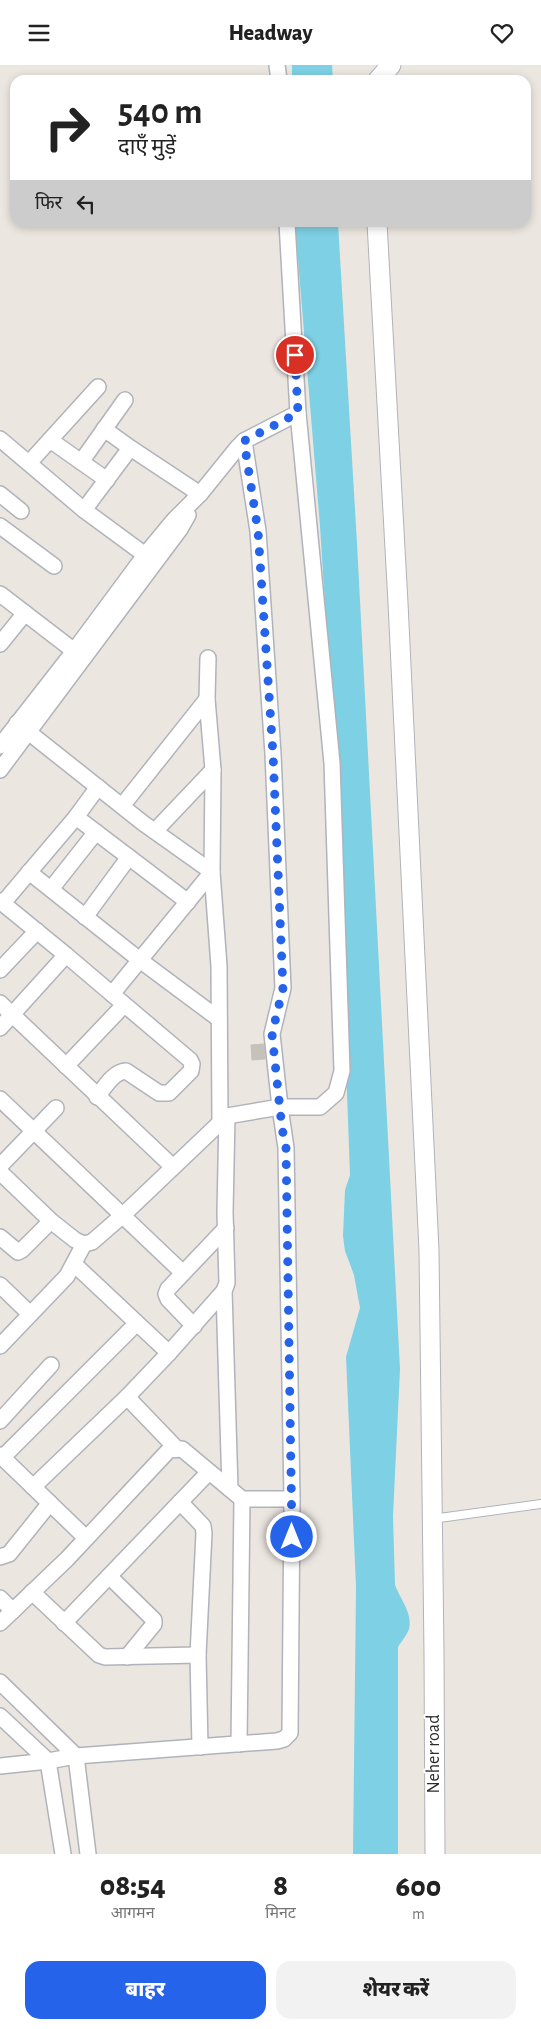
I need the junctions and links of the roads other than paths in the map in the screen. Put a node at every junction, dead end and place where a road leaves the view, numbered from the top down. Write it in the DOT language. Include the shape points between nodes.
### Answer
graph roads {
  1 [pos="391,65"];
  2 [pos="382,75"];
  3 [pos="287,227"];
  4 [pos="377,227"];
  5 [pos="98,387"];
  6 [pos="125,400"];
  7 [pos="298,413"];
  8 [pos="104,429"];
  9 [pos="0,439"];
  10 [pos="50,440"];
  11 [pos="244,441"];
  12 [pos="132,449"];
  13 [pos="80,462"];
  14 [pos="29,463"];
  15 [pos="107,480"];
  16 [pos="0,494"];
  17 [pos="200,494"];
  18 [pos="84,510"];
  19 [pos="21,511"];
  20 [pos="0,526"];
  21 [pos="150,559"];
  22 [pos="54,566"];
  23 [pos="0,594"];
  24 [pos="25,613"];
  25 [pos="0,644"];
  26 [pos="80,655"];
  27 [pos="208,658"];
  28 [pos="207,699"];
  29 [pos="23,728"];
  30 [pos="0,746"];
  31 [pos="0,770"];
  32 [pos="213,770"];
  33 [pos="98,787"];
  34 [pos="122,806"];
  35 [pos="76,817"];
  36 [pos="155,831"];
  37 [pos="96,832"];
  38 [pos="129,857"];
  39 [pos="30,872"];
  40 [pos="212,872"];
  41 [pos="50,889"];
  42 [pos="2,902"];
  43 [pos="188,902"];
  44 [pos="85,917"];
  45 [pos="37,931"];
  46 [pos="66,955"];
  47 [pos="141,961"];
  48 [pos="0,970"];
  49 [pos="112,994"];
  50 [pos="0,1003"];
  51 [pos="124,1005"];
  52 [pos="12,1014"];
  53 [pos="219,1019"];
  54 [pos="0,1028"];
  55 [pos="66,1066"];
  56 [pos="97,1097"];
  57 [pos="0,1099"];
  58 [pos="280,1107"];
  59 [pos="56,1108"];
  60 [pos="224,1119"];
  61 [pos="34,1130"];
  62 [pos="0,1166"];
  63 [pos="173,1167"];
  64 [pos="0,1172"];
  65 [pos="123,1215"];
  66 [pos="51,1221"];
  67 [pos="226,1228"];
  68 [pos="1,1239"];
  69 [pos="84,1244"];
  70 [pos="74,1265"];
  71 [pos="183,1273"];
  72 [pos="0,1285"];
  73 [pos="224,1291"];
  74 [pos="30,1314"];
  75 [pos="136,1324"];
  76 [pos="194,1326"];
  77 [pos="1,1343"];
  78 [pos="169,1353"];
  79 [pos="51,1365"];
  80 [pos="127,1397"];
  81 [pos="0,1421"];
  82 [pos="176,1448"];
  83 [pos="1,1456"];
  84 [pos="209,1471"];
  85 [pos="33,1487"];
  86 [pos="236,1494"];
  87 [pos="292,1499"];
  88 [pos="180,1502"];
  89 [pos="50,1503"];
  90 [pos="541,1504"];
  91 [pos="432,1519"];
  92 [pos="86,1538"];
  93 [pos="0,1557"];
  94 [pos="109,1576"];
  95 [pos="32,1592"];
  96 [pos="0,1599"];
  97 [pos="13,1611"];
  98 [pos="0,1623"];
  99 [pos="64,1623"];
  100 [pos="198,1655"];
  101 [pos="127,1657"];
  102 [pos="0,1682"];
  103 [pos="0,1716"];
  104 [pos="239,1744"];
  105 [pos="200,1747"];
  106 [pos="76,1756"];
  107 [pos="48,1761"];
  108 [pos="0,1766"];
  109 [pos="63,1854"];
  110 [pos="88,1854"];
  111 [pos="435,1854"];
  1 -- 2 [label="street"];
  3 -- 7 [label="street"];
  4 -- 91 [label="street, Neher road" via="428,1240"];
  5 -- 10 [label="street"];
  6 -- 8 [label="street"];
  7 -- 11 [label="street"];
  7 -- 58 [label="street" via="332,763 342,1071 336,1093 320,1107"];
  8 -- 12 [label="street"];
  8 -- 13 [label="street"];
  9 -- 14 [label="street"];
  10 -- 13 [label="street"];
  10 -- 14 [label="street"];
  11 -- 17 [label="street"];
  11 -- 58 [label="street" via="258,531 273,754 283,988 272,1034"];
  12 -- 15 [label="street"];
  12 -- 17 [label="street"];
  13 -- 15 [label="street"];
  14 -- 18 [label="street"];
  15 -- 18 [label="street"];
  16 -- 19 [label="street"];
  17 -- 21 [label="street" via="174,520"];
  18 -- 21 [label="street"];
  20 -- 22 [label="street"];
  21 -- 26 [label="street"];
  23 -- 24 [label="street"];
  24 -- 25 [label="street"];
  24 -- 26 [label="street"];
  26 -- 29 [label="street"];
  27 -- 28 [label="street"];
  28 -- 32 [label="street"];
  28 -- 34 [label="street"];
  29 -- 30 [label="street"];
  29 -- 31 [label="street"];
  29 -- 33 [label="street"];
  32 -- 36 [label="street"];
  32 -- 40 [label="street"];
  33 -- 34 [label="street"];
  33 -- 35 [label="street"];
  34 -- 36 [label="street"];
  35 -- 37 [label="street"];
  35 -- 39 [label="street"];
  36 -- 40 [label="street"];
  37 -- 38 [label="street"];
  37 -- 41 [label="street"];
  38 -- 43 [label="street"];
  38 -- 44 [label="street"];
  39 -- 41 [label="street"];
  39 -- 42 [label="street"];
  40 -- 43 [label="street"];
  40 -- 53 [label="street" via="219,966"];
  41 -- 44 [label="street"];
  42 -- 45 [label="street"];
  43 -- 47 [label="street"];
  44 -- 47 [label="street"];
  45 -- 46 [label="street"];
  45 -- 48 [label="street"];
  46 -- 49 [label="street"];
  46 -- 52 [label="street"];
  47 -- 49 [label="street"];
  47 -- 53 [label="street"];
  49 -- 51 [label="street"];
  50 -- 52 [label="street"];
  51 -- 55 [label="street"];
  51 -- 56 [label="street" via="190,1060 191,1071 175,1089 164,1094 132,1073 120,1071"];
  52 -- 54 [label="street"];
  52 -- 55 [label="street"];
  53 -- 60 [label="street"];
  55 -- 56 [label="street"];
  56 -- 63 [label="street"];
  57 -- 61 [label="street"];
  58 -- 60 [label="street"];
  58 -- 87 [label="street" via="286,1148"];
  59 -- 61 [label="street"];
  60 -- 63 [label="street"];
  60 -- 67 [label="street"];
  61 -- 62 [label="street"];
  61 -- 65 [label="street"];
  63 -- 65 [label="street"];
  64 -- 66 [label="street"];
  65 -- 69 [label="street" via="99,1237"];
  65 -- 71 [label="street"];
  66 -- 68 [label="street" via="18,1252"];
  66 -- 69 [label="street" via="75,1241"];
  67 -- 71 [label="street"];
  67 -- 73 [label="street" via="227,1283"];
  69 -- 70 [label="street"];
  70 -- 74 [label="street"];
  70 -- 75 [label="street"];
  71 -- 76 [label="street" via="166,1294"];
  72 -- 74 [label="street"];
  73 -- 76 [label="street"];
  73 -- 86 [label="street"];
  74 -- 77 [label="street"];
  75 -- 78 [label="street"];
  75 -- 83 [label="street"];
  76 -- 78 [label="street"];
  78 -- 80 [label="street"];
  79 -- 81 [label="street"];
  80 -- 82 [label="street"];
  80 -- 85 [label="street"];
  82 -- 84 [label="street" via="182,1449"];
  82 -- 92 [label="street" via="169,1450"];
  83 -- 85 [label="street"];
  84 -- 86 [label="street"];
  84 -- 88 [label="street"];
  85 -- 89 [label="street"];
  86 -- 87 [label="street"];
  86 -- 104 [label="street"];
  87 -- 104 [label="street" via="290,1733 284,1739"];
  88 -- 94 [label="street"];
  88 -- 100 [label="street" via="203,1527"];
  89 -- 92 [label="street"];
  89 -- 93 [label="street" via="9,1553"];
  90 -- 91 [label="lane"];
  91 -- 111 [label="street, Neher road"];
  92 -- 95 [label="street"];
  94 -- 99 [label="street"];
  94 -- 101 [label="street" via="154,1620"];
  95 -- 97 [label="street"];
  95 -- 99 [label="street"];
  96 -- 97 [label="street"];
  97 -- 98 [label="street"];
  99 -- 101 [label="street" via="99,1655"];
  100 -- 101 [label="street"];
  100 -- 105 [label="street"];
  102 -- 106 [label="street"];
  103 -- 107 [label="street"];
  104 -- 105 [label="street"];
  105 -- 106 [label="street"];
  106 -- 107 [label="street"];
  106 -- 110 [label="street"];
  107 -- 108 [label="street"];
  107 -- 109 [label="street"];
}
